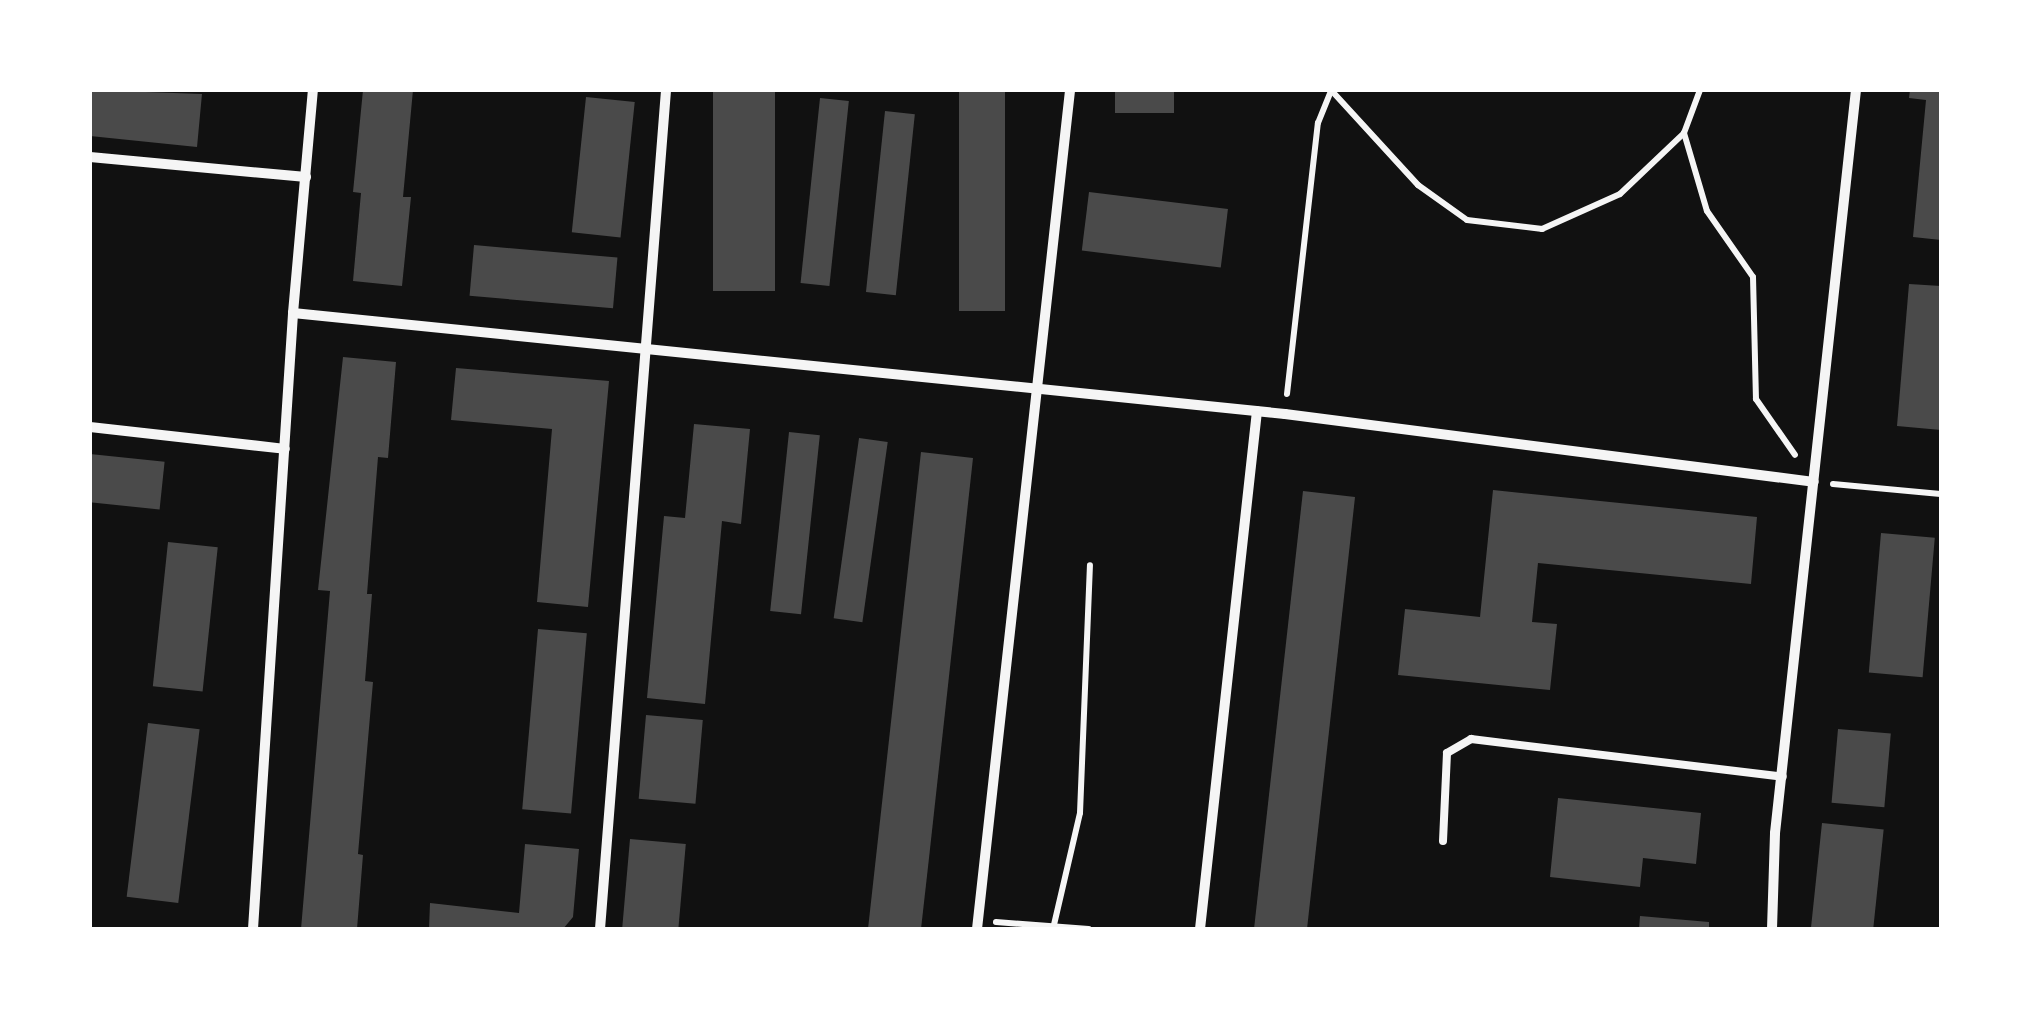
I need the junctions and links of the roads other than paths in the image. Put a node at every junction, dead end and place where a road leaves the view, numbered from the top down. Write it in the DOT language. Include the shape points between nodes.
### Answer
graph roads {
  1 [pos="313,90"];
  2 [pos="666,90"];
  3 [pos="1070,90"];
  4 [pos="1856,90"];
  5 [pos="90,157"];
  6 [pos="306,177"];
  7 [pos="293,313"];
  8 [pos="642,351"];
  9 [pos="1035,388"];
  10 [pos="1257,411"];
  11 [pos="90,427"];
  12 [pos="285,449"];
  13 [pos="1814,482"];
  14 [pos="1782,776"];
  15 [pos="1443,841"];
  16 [pos="978,925"];
  17 [pos="254,929"];
  18 [pos="600,929"];
  19 [pos="1200,929"];
  20 [pos="1772,929"];
  1 -- 6 [label="street"];
  2 -- 8 [label="street"];
  3 -- 9 [label="street"];
  4 -- 13 [label="street"];
  5 -- 6 [label="street"];
  6 -- 7 [label="street"];
  7 -- 8 [label="street"];
  7 -- 12 [label="street"];
  8 -- 9 [label="street"];
  8 -- 18 [label="street"];
  9 -- 10 [label="street"];
  9 -- 16 [label="street"];
  10 -- 13 [label="street"];
  10 -- 19 [label="street"];
  11 -- 12 [label="street"];
  12 -- 17 [label="street"];
  13 -- 14 [label="street"];
  14 -- 15 [label="lane" via="1471,739 1448,753"];
  14 -- 20 [label="street"];
}
